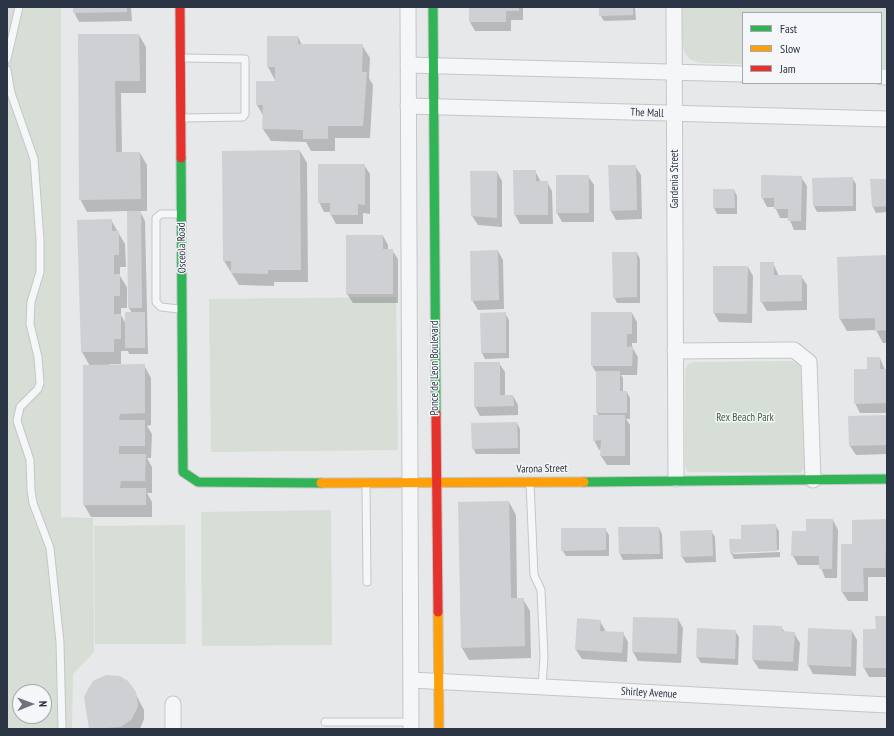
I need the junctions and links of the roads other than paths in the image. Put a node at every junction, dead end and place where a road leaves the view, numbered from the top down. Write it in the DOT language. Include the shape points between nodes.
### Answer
graph roads {
  1 [pos="19,7"];
  2 [pos="180,7"];
  3 [pos="408,7"];
  4 [pos="433,7"];
  5 [pos="674,7"];
  6 [pos="180,58"];
  7 [pos="7,59"];
  8 [pos="408,65"];
  9 [pos="433,66"];
  10 [pos="7,70"];
  11 [pos="674,72"];
  12 [pos="742,74"];
  13 [pos="408,106"];
  14 [pos="433,106"];
  15 [pos="675,114"];
  16 [pos="180,118"];
  17 [pos="887,119"];
  18 [pos="181,214"];
  19 [pos="182,309"];
  20 [pos="675,351"];
  21 [pos="887,479"];
  22 [pos="676,480"];
  23 [pos="813,480"];
  24 [pos="530,481"];
  25 [pos="198,482"];
  26 [pos="436,482"];
  27 [pos="366,483"];
  28 [pos="410,483"];
  29 [pos="367,582"];
  30 [pos="411,680"];
  31 [pos="439,682"];
  32 [pos="542,687"];
  33 [pos="173,704"];
  34 [pos="887,705"];
  35 [pos="325,722"];
  36 [pos="411,725"];
  37 [pos="62,729"];
  38 [pos="173,729"];
  39 [pos="439,729"];
  1 -- 7 [label="lane"];
  2 -- 6 [label="street, Osceola Road"];
  3 -- 8 [label="street"];
  4 -- 9 [label="street, Ponce de Leon Boulevard"];
  5 -- 11 [label="street, Gardenia Street"];
  6 -- 16 [label="street, Osceola Road"];
  6 -- 16 [label="lane" via="245,59 243,117"];
  8 -- 9 [label="street"];
  8 -- 13 [label="street"];
  9 -- 11 [label="street"];
  9 -- 14 [label="street, Ponce de Leon Boulevard"];
  10 -- 37 [label="lane" via="11,93 34,159 40,272 31,302 30,324 38,357 40,383 38,389 20,407 17,421 30,460 33,503 50,548 60,642"];
  11 -- 12 [label="street"];
  11 -- 15 [label="street, Gardenia Street"];
  13 -- 14 [label="street, The Mall"];
  13 -- 28 [label="street"];
  14 -- 15 [label="street, The Mall"];
  14 -- 26 [label="street, Ponce de Leon Boulevard"];
  15 -- 17 [label="street, The Mall"];
  15 -- 20 [label="street, Gardenia Street"];
  16 -- 18 [label="street, Osceola Road"];
  18 -- 19 [label="street, Osceola Road"];
  18 -- 19 [label="lane" via="161,214 156,218 156,302 161,307"];
  19 -- 25 [label="street, Osceola Road" via="183,472"];
  20 -- 22 [label="street, Gardenia Street"];
  20 -- 23 [label="street" via="794,350 810,362"];
  21 -- 23 [label="street, Varona Street"];
  22 -- 23 [label="street, Varona Street"];
  22 -- 24 [label="street, Varona Street"];
  24 -- 26 [label="street, Varona Street"];
  24 -- 32 [label="lane" via="534,575 541,590 544,656"];
  25 -- 27 [label="street, Varona Street"];
  26 -- 28 [label="street, Varona Street"];
  26 -- 31 [label="street, Ponce de Leon Boulevard"];
  27 -- 28 [label="street, Varona Street"];
  27 -- 29 [label="lane"];
  28 -- 30 [label="street"];
  30 -- 31 [label="street, Shirley Avenue"];
  30 -- 36 [label="street"];
  31 -- 32 [label="street, Shirley Avenue"];
  31 -- 39 [label="street, Ponce de Leon Boulevard"];
  32 -- 34 [label="street, Shirley Avenue"];
  33 -- 38 [label="street"];
  35 -- 36 [label="lane"];
}
